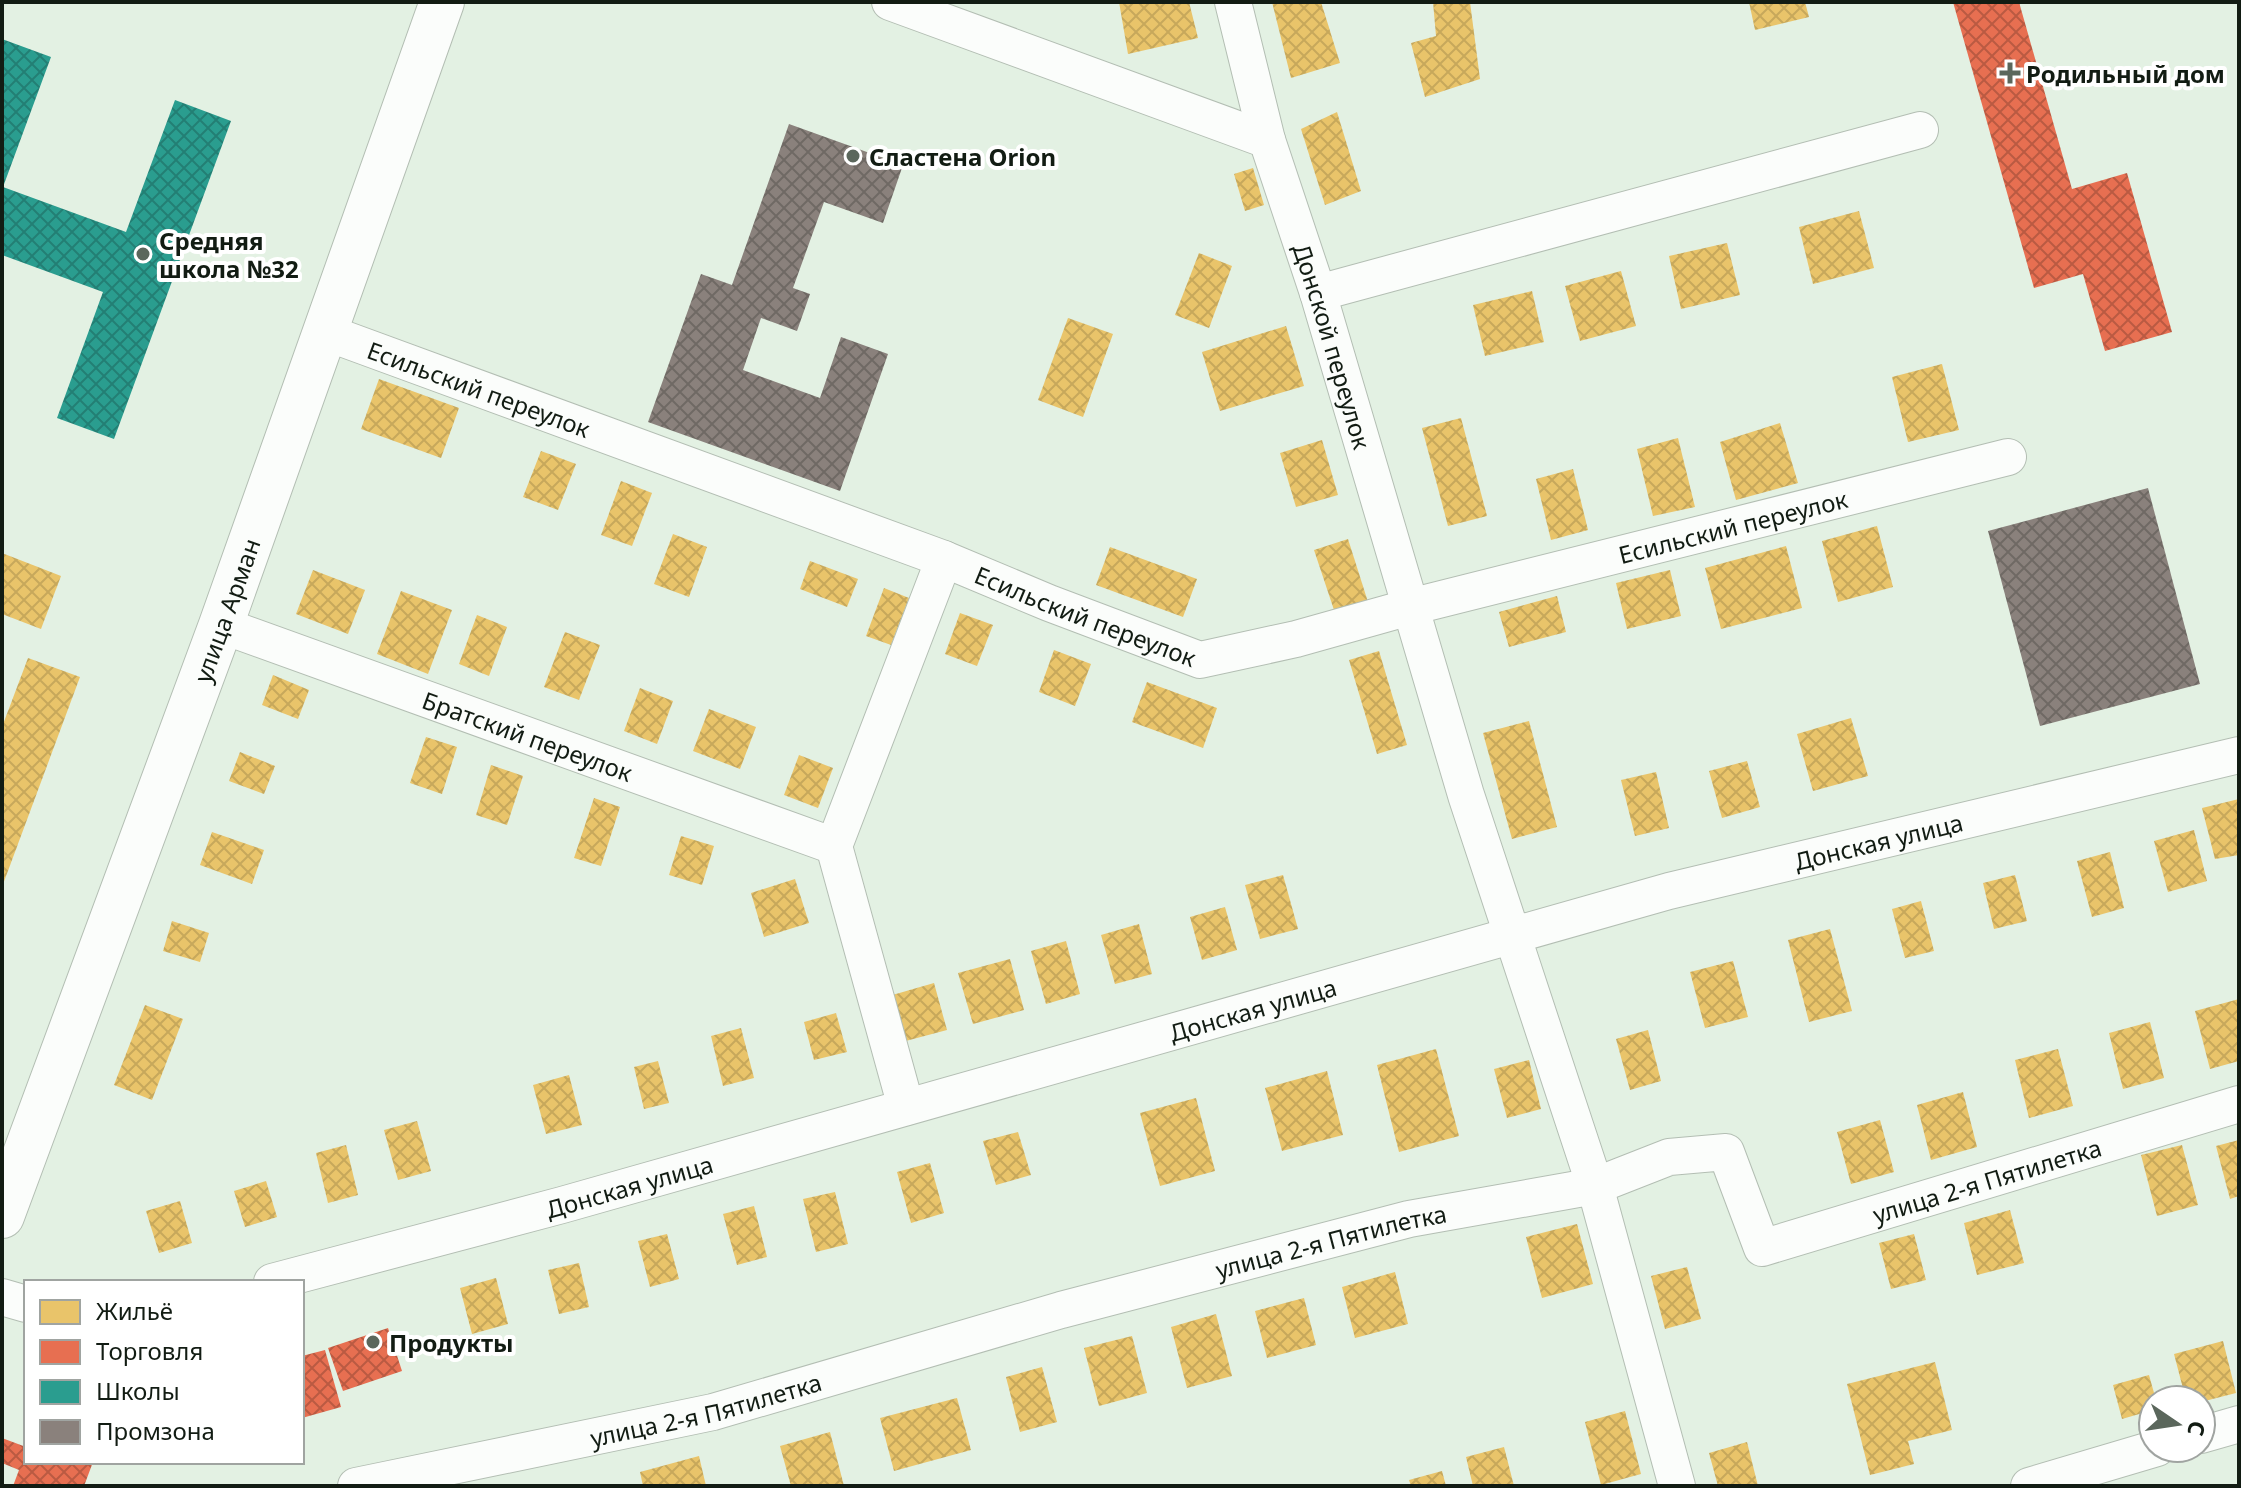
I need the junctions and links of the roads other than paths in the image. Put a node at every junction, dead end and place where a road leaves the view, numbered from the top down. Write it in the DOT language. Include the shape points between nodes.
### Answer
graph roads {
  1 [pos="442,2"];
  2 [pos="890,2"];
  3 [pos="1233,2"];
  4 [pos="1920,130"];
  5 [pos="1267,140"];
  6 [pos="1318,293"];
  7 [pos="325,332"];
  8 [pos="2008,457"];
  9 [pos="944,559"];
  10 [pos="1410,607"];
  11 [pos="221,625"];
  12 [pos="2239,755"];
  13 [pos="834,846"];
  14 [pos="1512,935"];
  15 [pos="2239,1104"];
  16 [pos="906,1107"];
  17 [pos="1595,1186"];
  18 [pos="2,1216"];
  19 [pos="280,1280"];
  20 [pos="2,1297"];
  21 [pos="24,1303"];
  22 [pos="2239,1424"];
  23 [pos="2217,1430"];
  24 [pos="2137,1454"];
  25 [pos="356,1486"];
  26 [pos="1677,1486"];
  27 [pos="2029,1486"];
  1 -- 7 [label="street, улица Арман"];
  2 -- 5 [label="street"];
  3 -- 5 [label="street, Донской переулок"];
  4 -- 6 [label="street"];
  5 -- 6 [label="street, Донской переулок"];
  6 -- 10 [label="street, Донской переулок"];
  7 -- 9 [label="street, Есильский переулок"];
  7 -- 11 [label="street, улица Арман"];
  8 -- 10 [label="street, Есильский переулок"];
  9 -- 10 [label="street, Есильский переулок" via="1200,660"];
  9 -- 13 [label="street"];
  10 -- 14 [label="street, Донской переулок"];
  11 -- 13 [label="street, Братский переулок"];
  11 -- 18 [label="street, улица Арман"];
  12 -- 14 [label="street, Донская улица" via="1669,891"];
  13 -- 16 [label="street"];
  14 -- 16 [label="street, Донская улица"];
  14 -- 17 [label="street, Донской переулок"];
  15 -- 17 [label="street, улица 2-я Пятилетка" via="1762,1248 1726,1152 1669,1157"];
  16 -- 19 [label="street, Донская улица"];
  17 -- 25 [label="street, улица 2-я Пятилетка" via="1409,1219 1061,1310 713,1412"];
  17 -- 26 [label="street, Донской переулок"];
  20 -- 21 [label="street"];
  22 -- 23 [label="street"];
  24 -- 27 [label="street"];
}
